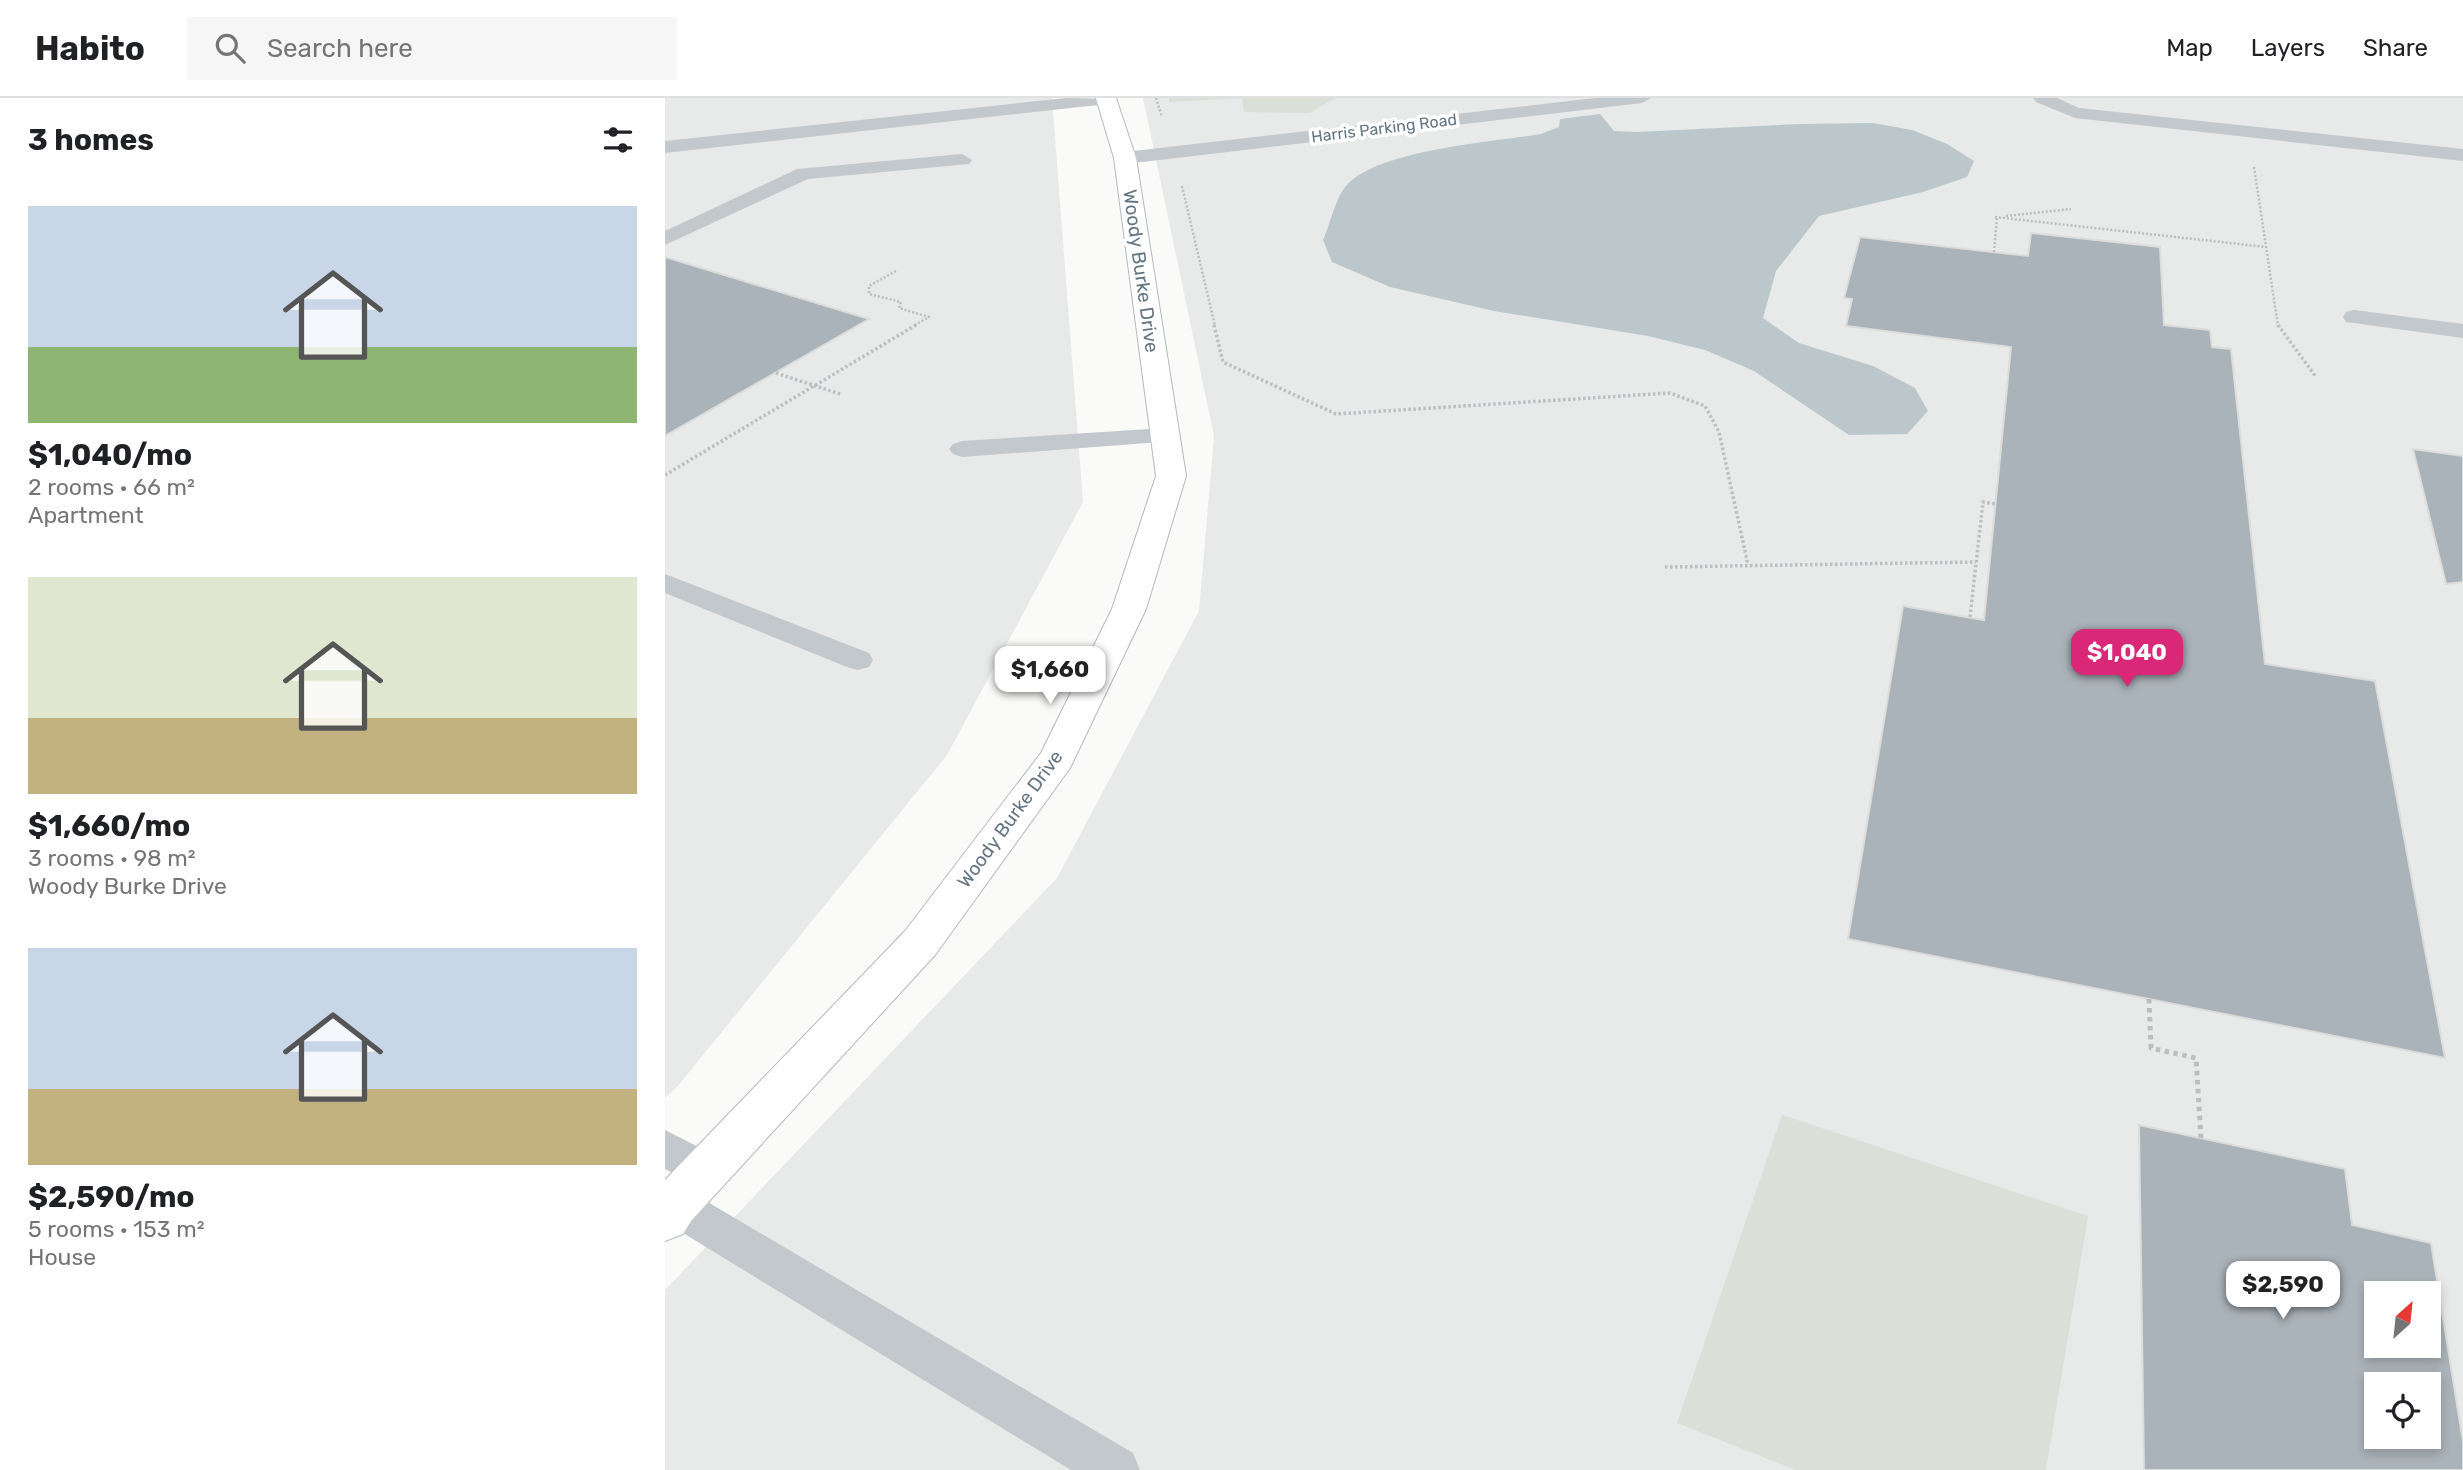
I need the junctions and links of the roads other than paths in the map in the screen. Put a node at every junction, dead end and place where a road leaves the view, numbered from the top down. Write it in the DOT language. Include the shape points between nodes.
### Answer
graph roads {
  1 [pos="1643,98"];
  2 [pos="2042,98"];
  3 [pos="1107,99"];
  4 [pos="665,148"];
  5 [pos="2463,155"];
  6 [pos="1125,158"];
  7 [pos="962,160"];
  8 [pos="665,239"];
  9 [pos="2354,317"];
  10 [pos="2463,331"];
  11 [pos="1165,436"];
  12 [pos="962,449"];
  13 [pos="665,583"];
  14 [pos="858,660"];
  15 [pos="665,1148"];
  16 [pos="678,1201"];
  17 [pos="1116,1470"];
  1 -- 6 [label="lane, Harris Parking Road"];
  2 -- 5 [label="lane" via="2075,113"];
  3 -- 4 [label="lane"];
  3 -- 6 [label="street, Woody Burke Drive"];
  6 -- 11 [label="street, Woody Burke Drive"];
  7 -- 8 [label="lane" via="804,173"];
  9 -- 10 [label="lane"];
  11 -- 12 [label="lane"];
  11 -- 16 [label="street, Woody Burke Drive" via="1171,476 1129,609 1056,759 920,943"];
  13 -- 14 [label="lane"];
  15 -- 16 [label="lane"];
  16 -- 17 [label="lane"];
}
